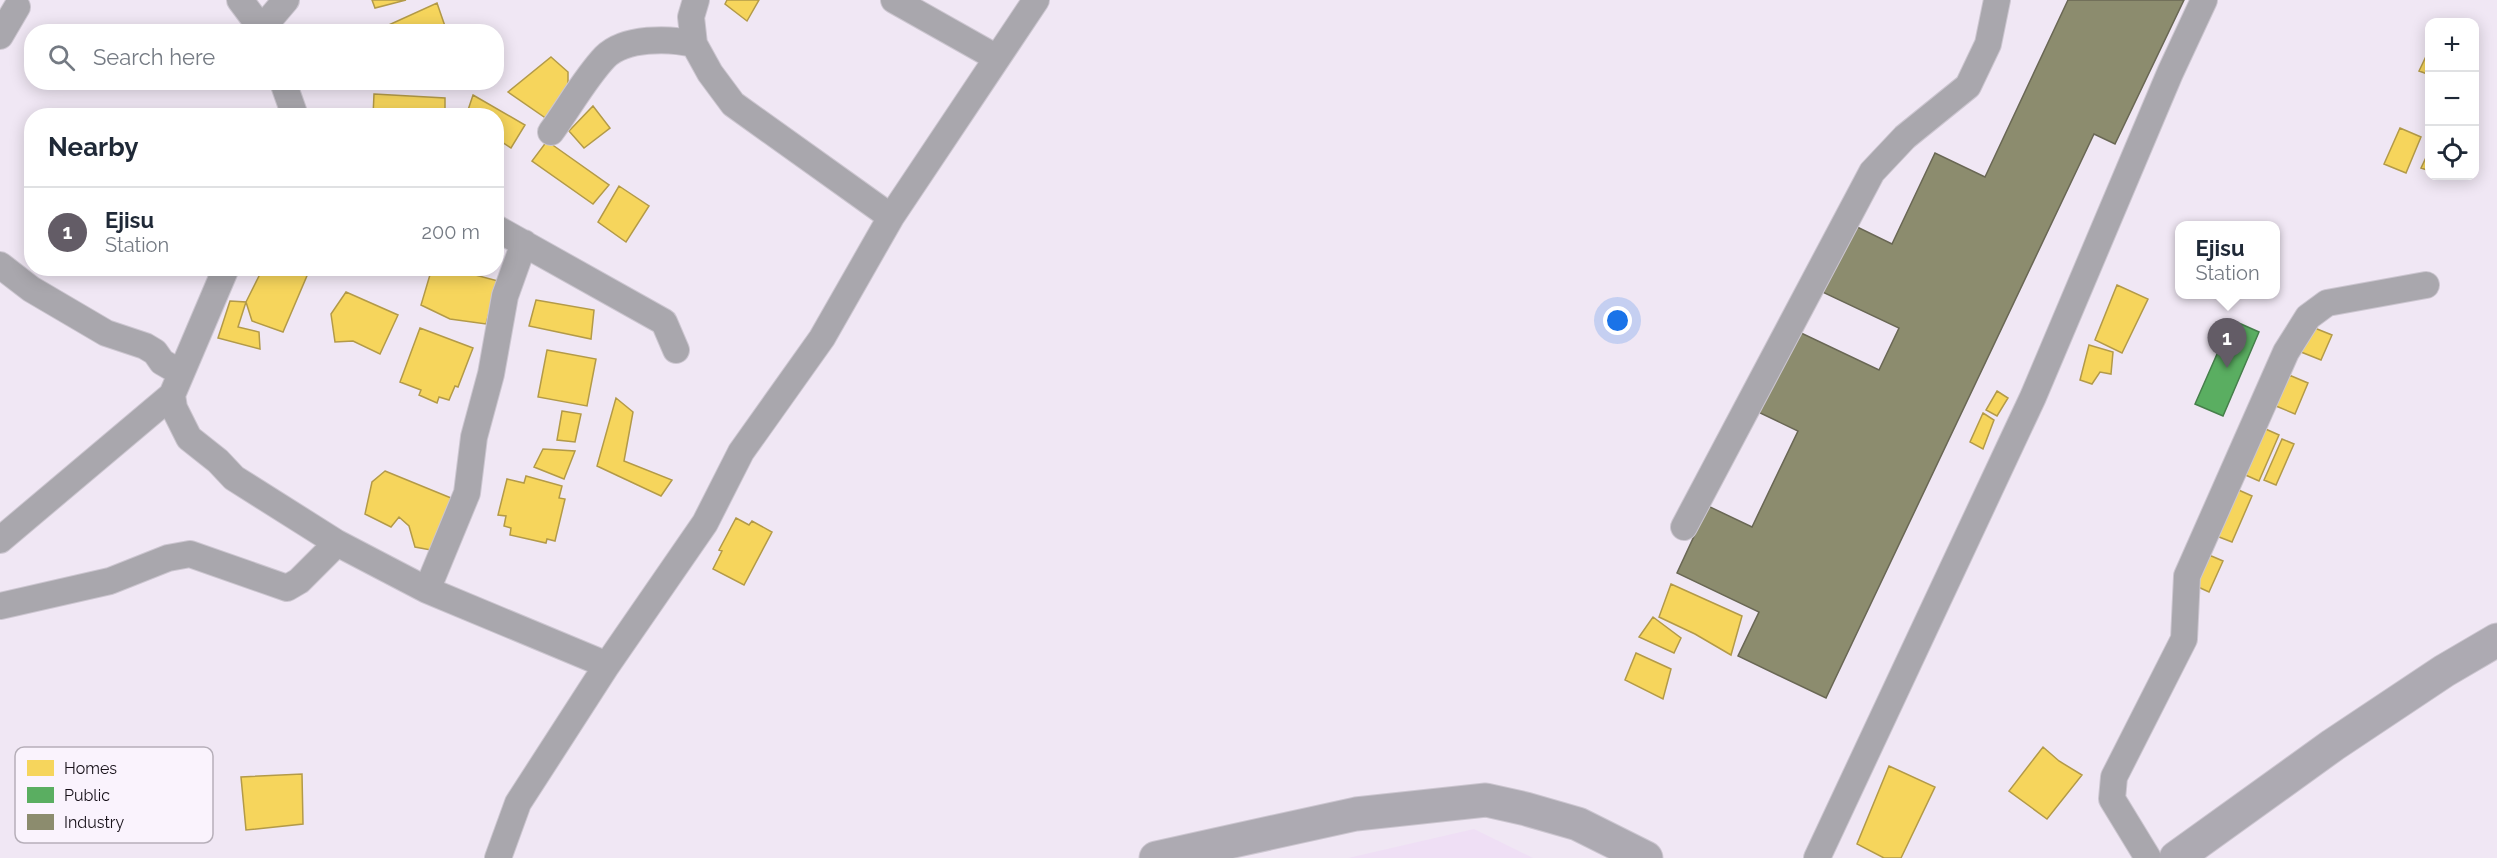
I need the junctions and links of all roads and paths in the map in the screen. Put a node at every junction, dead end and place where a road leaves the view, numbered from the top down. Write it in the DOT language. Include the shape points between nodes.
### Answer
graph roads {
  1 [pos="240,0"];
  2 [pos="286,0"];
  3 [pos="696,0"];
  4 [pos="894,0"];
  5 [pos="1036,0"];
  6 [pos="1997,0"];
  7 [pos="2204,0"];
  8 [pos="17,7"];
  9 [pos="260,24"];
  10 [pos="268,24"];
  11 [pos="0,36"];
  12 [pos="694,44"];
  13 [pos="997,58"];
  14 [pos="286,90"];
  15 [pos="292,108"];
  16 [pos="551,132"];
  17 [pos="891,217"];
  18 [pos="504,232"];
  19 [pos="524,243"];
  20 [pos="0,265"];
  21 [pos="223,276"];
  22 [pos="2426,285"];
  23 [pos="676,350"];
  24 [pos="177,384"];
  25 [pos="1684,527"];
  26 [pos="0,540"];
  27 [pos="337,543"];
  28 [pos="427,590"];
  29 [pos="0,606"];
  30 [pos="2497,640"];
  31 [pos="607,664"];
  32 [pos="498,858"];
  33 [pos="1156,858"];
  34 [pos="1646,858"];
  35 [pos="1817,858"];
  36 [pos="2148,858"];
  37 [pos="2176,858"];
  1 -- 9 [label="street"];
  2 -- 10 [label="street"];
  3 -- 12 [label="street" via="691,17"];
  4 -- 13 [label="street"];
  5 -- 13 [label="street"];
  6 -- 25 [label="street" via="1988,44 1968,86 1905,138 1872,172"];
  7 -- 35 [label="street" via="2033,397"];
  8 -- 11 [label="street"];
  12 -- 16 [label="street" via="681,41 622,46 606,56"];
  12 -- 17 [label="street" via="733,104"];
  13 -- 17 [label="street"];
  14 -- 15 [label="street"];
  17 -- 31 [label="street" via="822,338 741,452 705,523"];
  18 -- 19 [label="street"];
  19 -- 23 [label="street" via="664,322"];
  19 -- 28 [label="street" via="505,296 491,374 474,437 467,493"];
  20 -- 24 [label="street" via="31,289 106,333 155,352"];
  21 -- 24 [label="street"];
  22 -- 36 [label="street" via="2327,303 2308,317 2286,352 2187,576 2184,639 2114,777 2112,799"];
  24 -- 26 [label="street"];
  24 -- 27 [label="street" via="174,408 189,438 234,478"];
  27 -- 28 [label="street"];
  27 -- 29 [label="street" via="299,581 286,588 190,554 168,558 110,581"];
  28 -- 31 [label="street"];
  30 -- 37 [label="main road" via="2333,745"];
  31 -- 32 [label="street" via="518,803"];
  33 -- 34 [label="main road" via="1356,814 1486,800 1578,824"];
}
